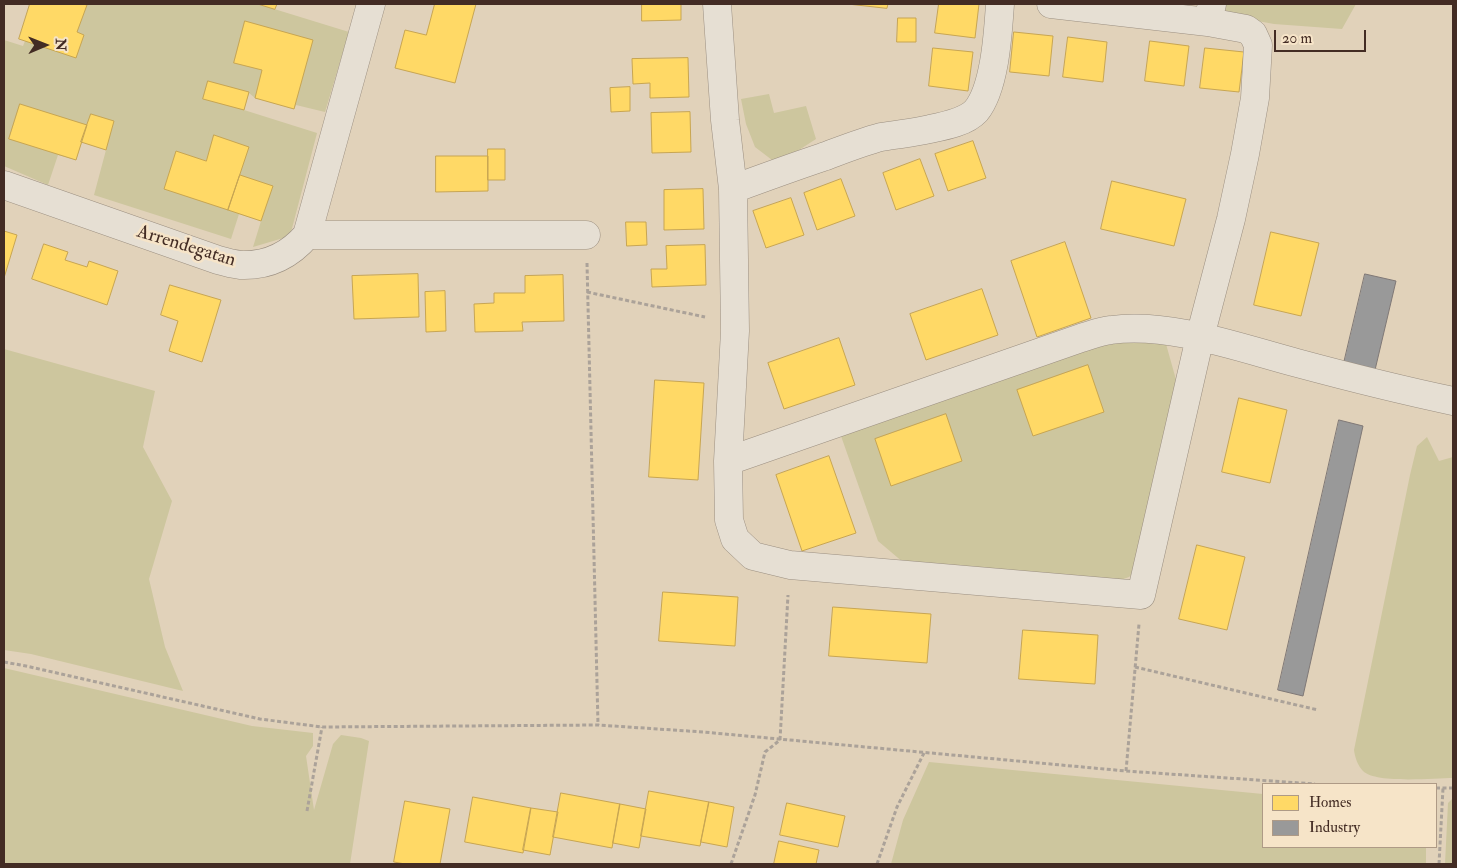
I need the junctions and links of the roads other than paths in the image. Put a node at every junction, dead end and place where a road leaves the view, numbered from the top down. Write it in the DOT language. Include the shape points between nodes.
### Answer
graph roads {
  1 [pos="371,4"];
  2 [pos="717,4"];
  3 [pos="1000,4"];
  4 [pos="1051,4"];
  5 [pos="1210,13"];
  6 [pos="4,185"];
  7 [pos="733,189"];
  8 [pos="307,235"];
  9 [pos="586,235"];
  10 [pos="1200,337"];
  11 [pos="1453,401"];
  12 [pos="728,462"];
  1 -- 8 [label="street"];
  2 -- 7 [label="street"];
  3 -- 7 [label="street" via="991,74 985,94 975,111 965,118 947,125 882,137"];
  4 -- 5 [label="street"];
  5 -- 10 [label="street" via="1246,29 1253,34 1258,45 1255,98 1245,154"];
  6 -- 8 [label="street, Arrendegatan" via="240,265 260,264 280,257"];
  7 -- 12 [label="street" via="735,323"];
  8 -- 9 [label="street"];
  10 -- 11 [label="street"];
  10 -- 12 [label="street" via="1158,329 1108,330"];
  10 -- 12 [label="street" via="1141,595 790,565 752,556 735,539 729,520"];
}
